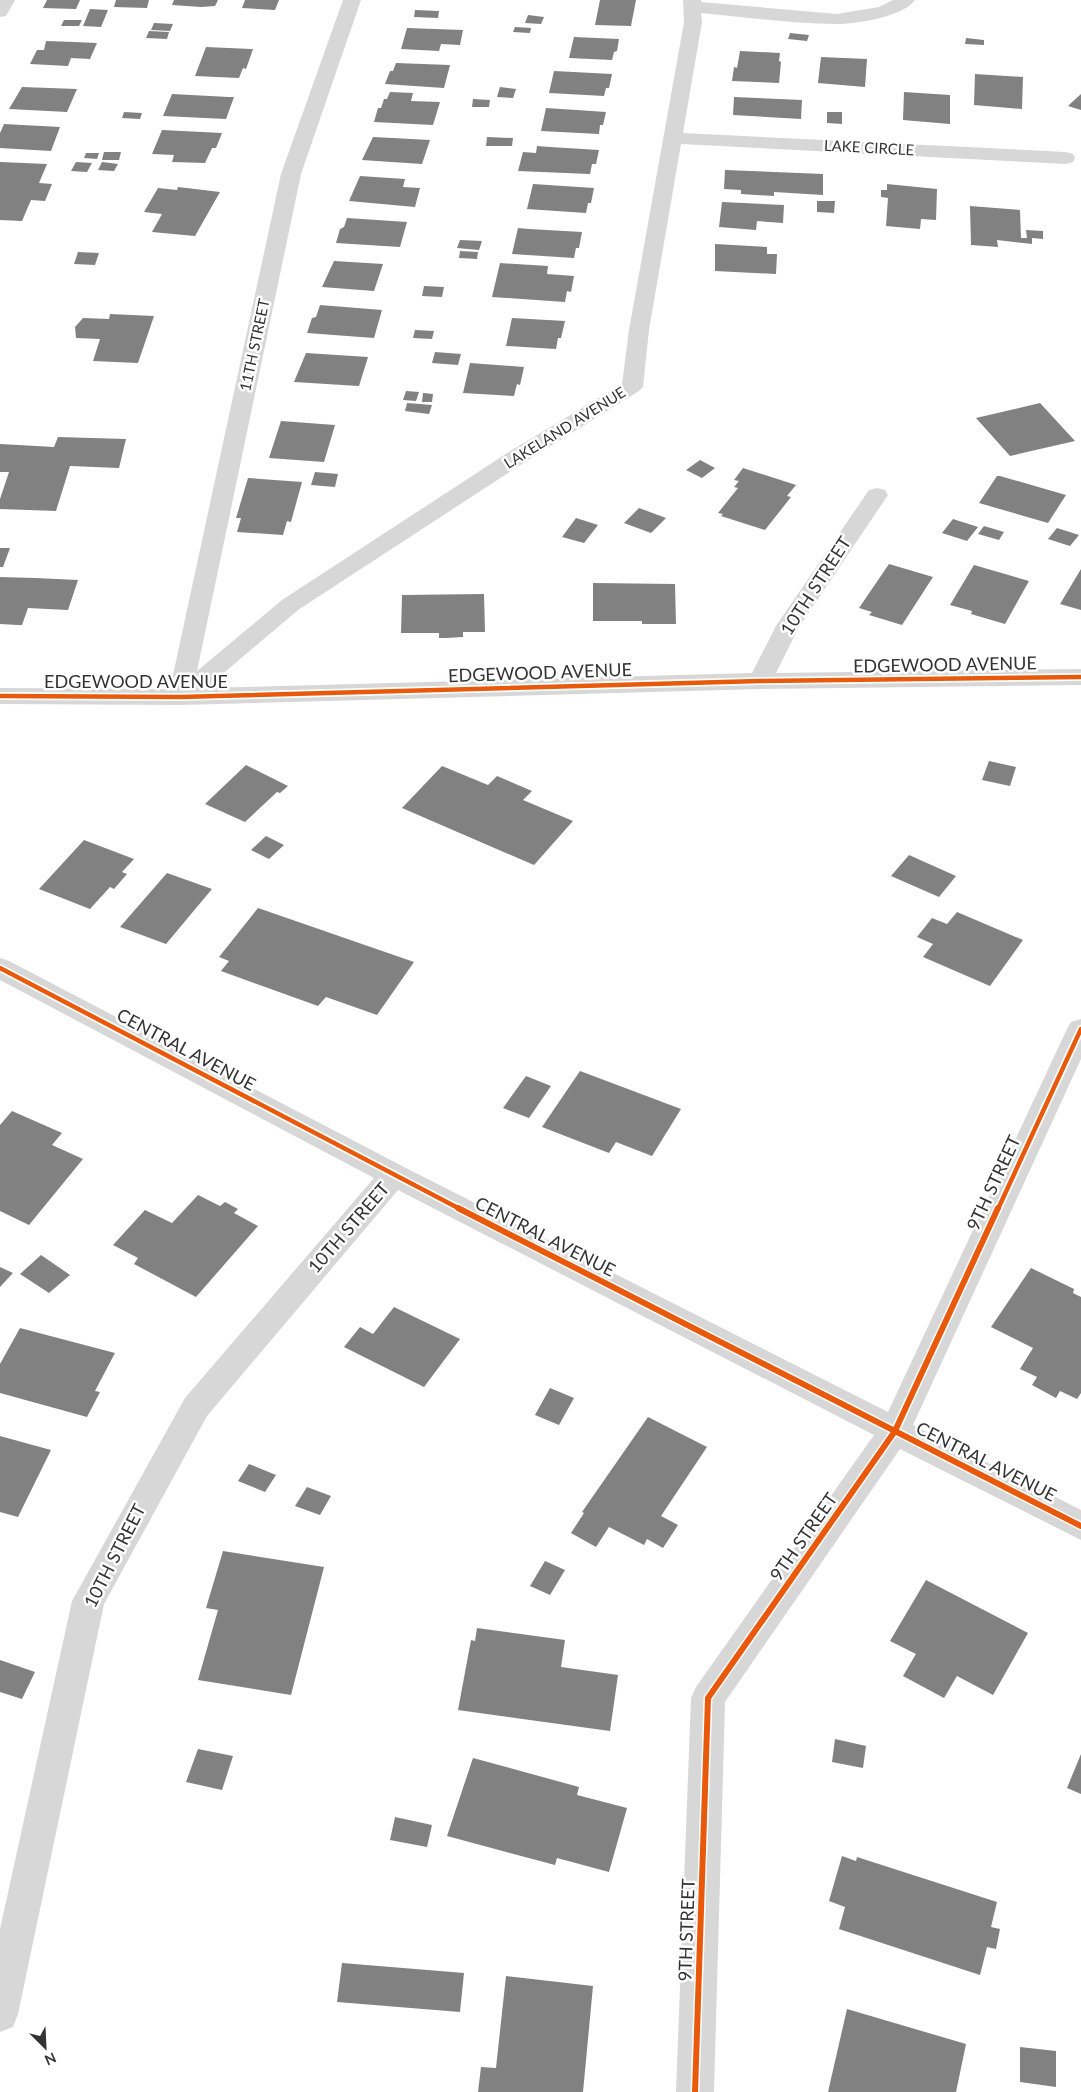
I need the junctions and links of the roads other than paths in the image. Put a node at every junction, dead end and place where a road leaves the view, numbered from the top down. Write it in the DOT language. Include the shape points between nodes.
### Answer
graph roads {
  1 [pos="6,0"];
  2 [pos="352,0"];
  3 [pos="906,0"];
  4 [pos="692,4"];
  5 [pos="0,12"];
  6 [pos="673,138"];
  7 [pos="1066,158"];
  8 [pos="877,495"];
  9 [pos="1081,677"];
  10 [pos="760,681"];
  11 [pos="0,696"];
  12 [pos="180,697"];
  13 [pos="0,968"];
  14 [pos="1081,1029"];
  15 [pos="394,1175"];
  16 [pos="895,1431"];
  17 [pos="1081,1526"];
  18 [pos="0,2014"];
  19 [pos="695,2092"];
  1 -- 5 [label="street"];
  2 -- 12 [label="street, 11TH STREET" via="291,174"];
  3 -- 4 [label="street" via="884,12 837,19"];
  4 -- 6 [label="street, LAKELAND AVENUE" via="693,22"];
  6 -- 7 [label="street, LAKE CIRCLE"];
  6 -- 12 [label="street, LAKELAND AVENUE" via="632,387 520,455 290,605"];
  8 -- 10 [label="street, 10TH STREET" via="788,626"];
  9 -- 10 [label="street, EDGEWOOD AVENUE"];
  10 -- 12 [label="street, EDGEWOOD AVENUE"];
  11 -- 12 [label="street, EDGEWOOD AVENUE"];
  13 -- 15 [label="street, CENTRAL AVENUE"];
  14 -- 16 [label="street, 9TH STREET"];
  15 -- 16 [label="street, CENTRAL AVENUE"];
  15 -- 18 [label="street, 10TH STREET" via="196,1407 88,1601"];
  16 -- 17 [label="street, CENTRAL AVENUE"];
  16 -- 19 [label="street, 9TH STREET" via="708,1698"];
}
